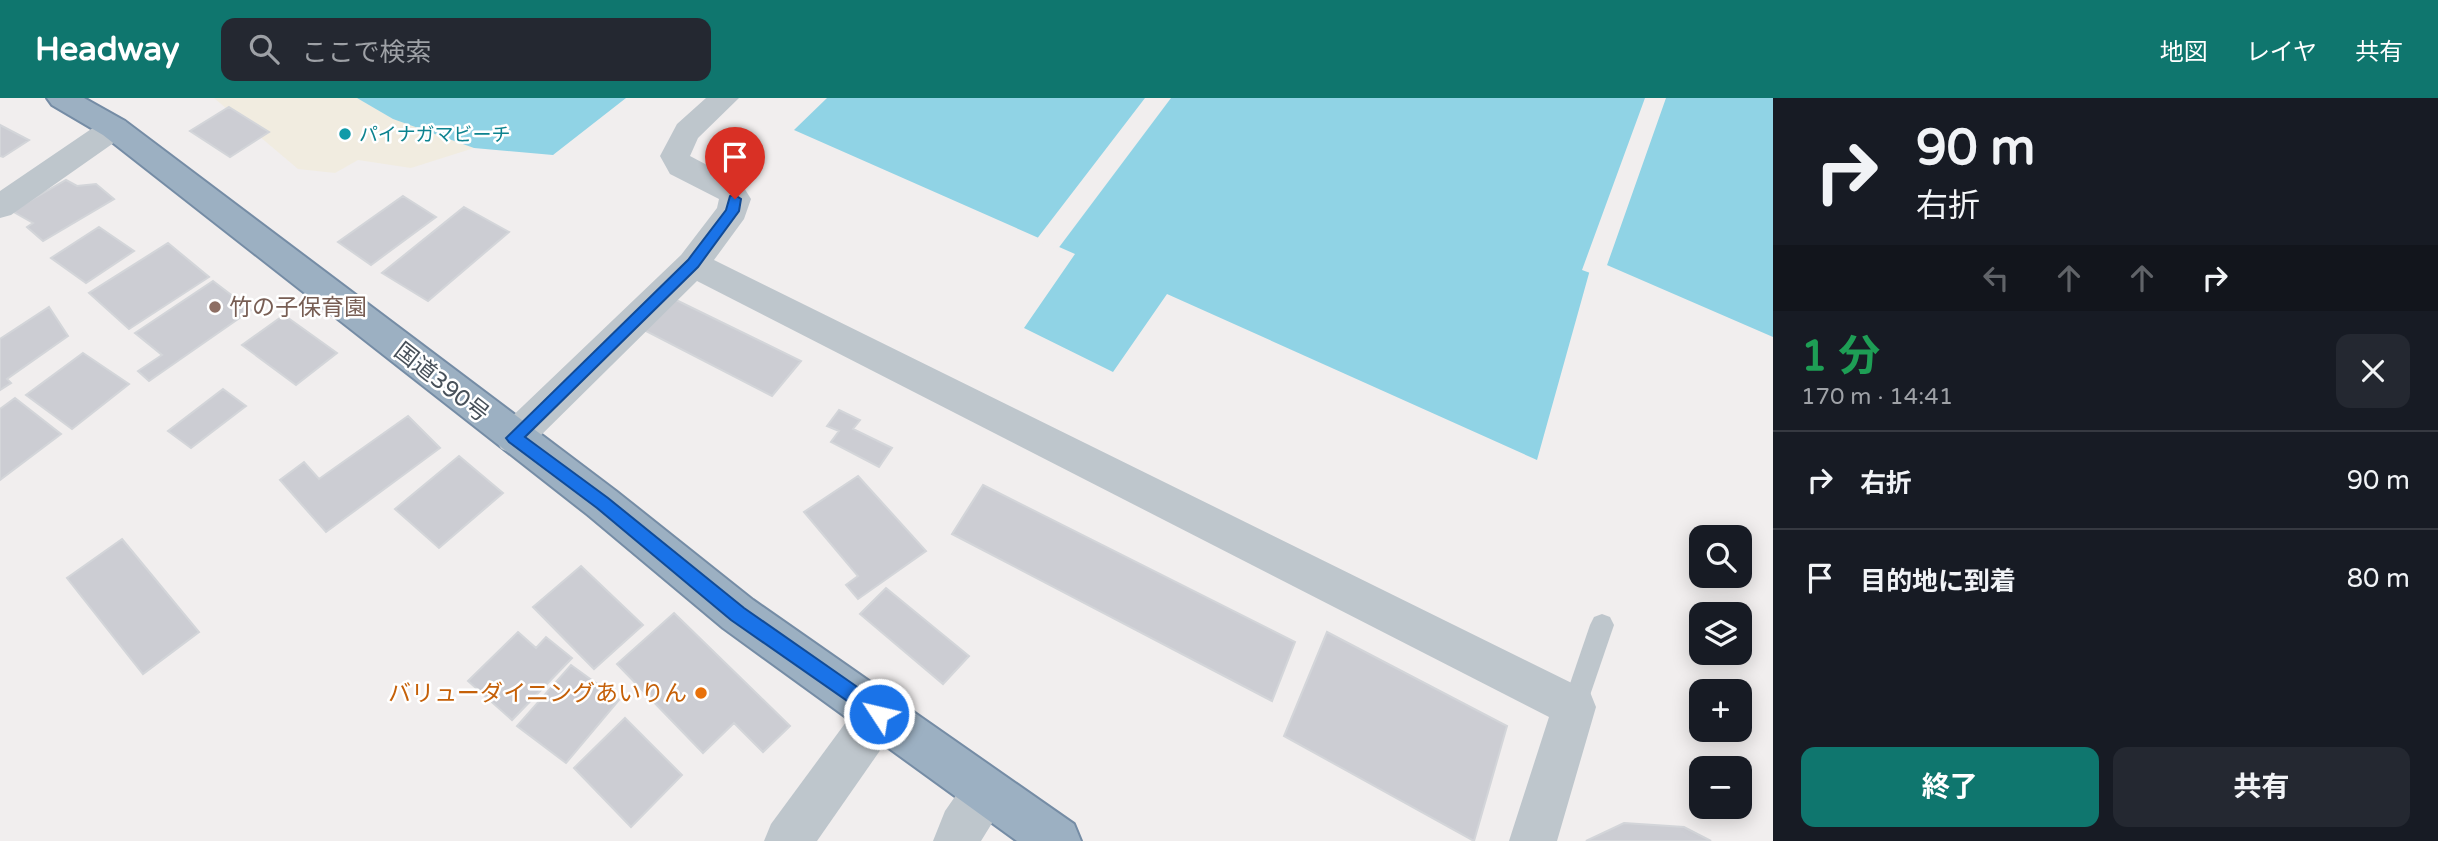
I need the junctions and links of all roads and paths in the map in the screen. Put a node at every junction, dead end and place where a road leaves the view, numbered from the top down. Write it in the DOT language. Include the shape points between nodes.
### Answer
graph roads {
  1 [pos="62,98"];
  2 [pos="724,98"];
  3 [pos="114,128"];
  4 [pos="0,207"];
  5 [pos="693,264"];
  6 [pos="514,438"];
  7 [pos="1602,625"];
  8 [pos="1574,708"];
  9 [pos="879,714"];
  10 [pos="986,791"];
  11 [pos="788,841"];
  12 [pos="957,841"];
  13 [pos="1057,841"];
  14 [pos="1533,841"];
  1 -- 3 [label="highway, 国道390号"];
  2 -- 5 [label="street" via="685,133 675,156 681,166 730,191 735,199 733,211"];
  3 -- 4 [label="street"];
  3 -- 6 [label="highway, 国道390号"];
  5 -- 6 [label="street"];
  5 -- 8 [label="street"];
  6 -- 9 [label="highway, 国道390号" via="738,614"];
  7 -- 8 [label="lane"];
  8 -- 14 [label="street"];
  9 -- 10 [label="highway, 国道390号"];
  9 -- 11 [label="street"];
  10 -- 12 [label="street"];
  10 -- 13 [label="highway, 国道390号"];
}
